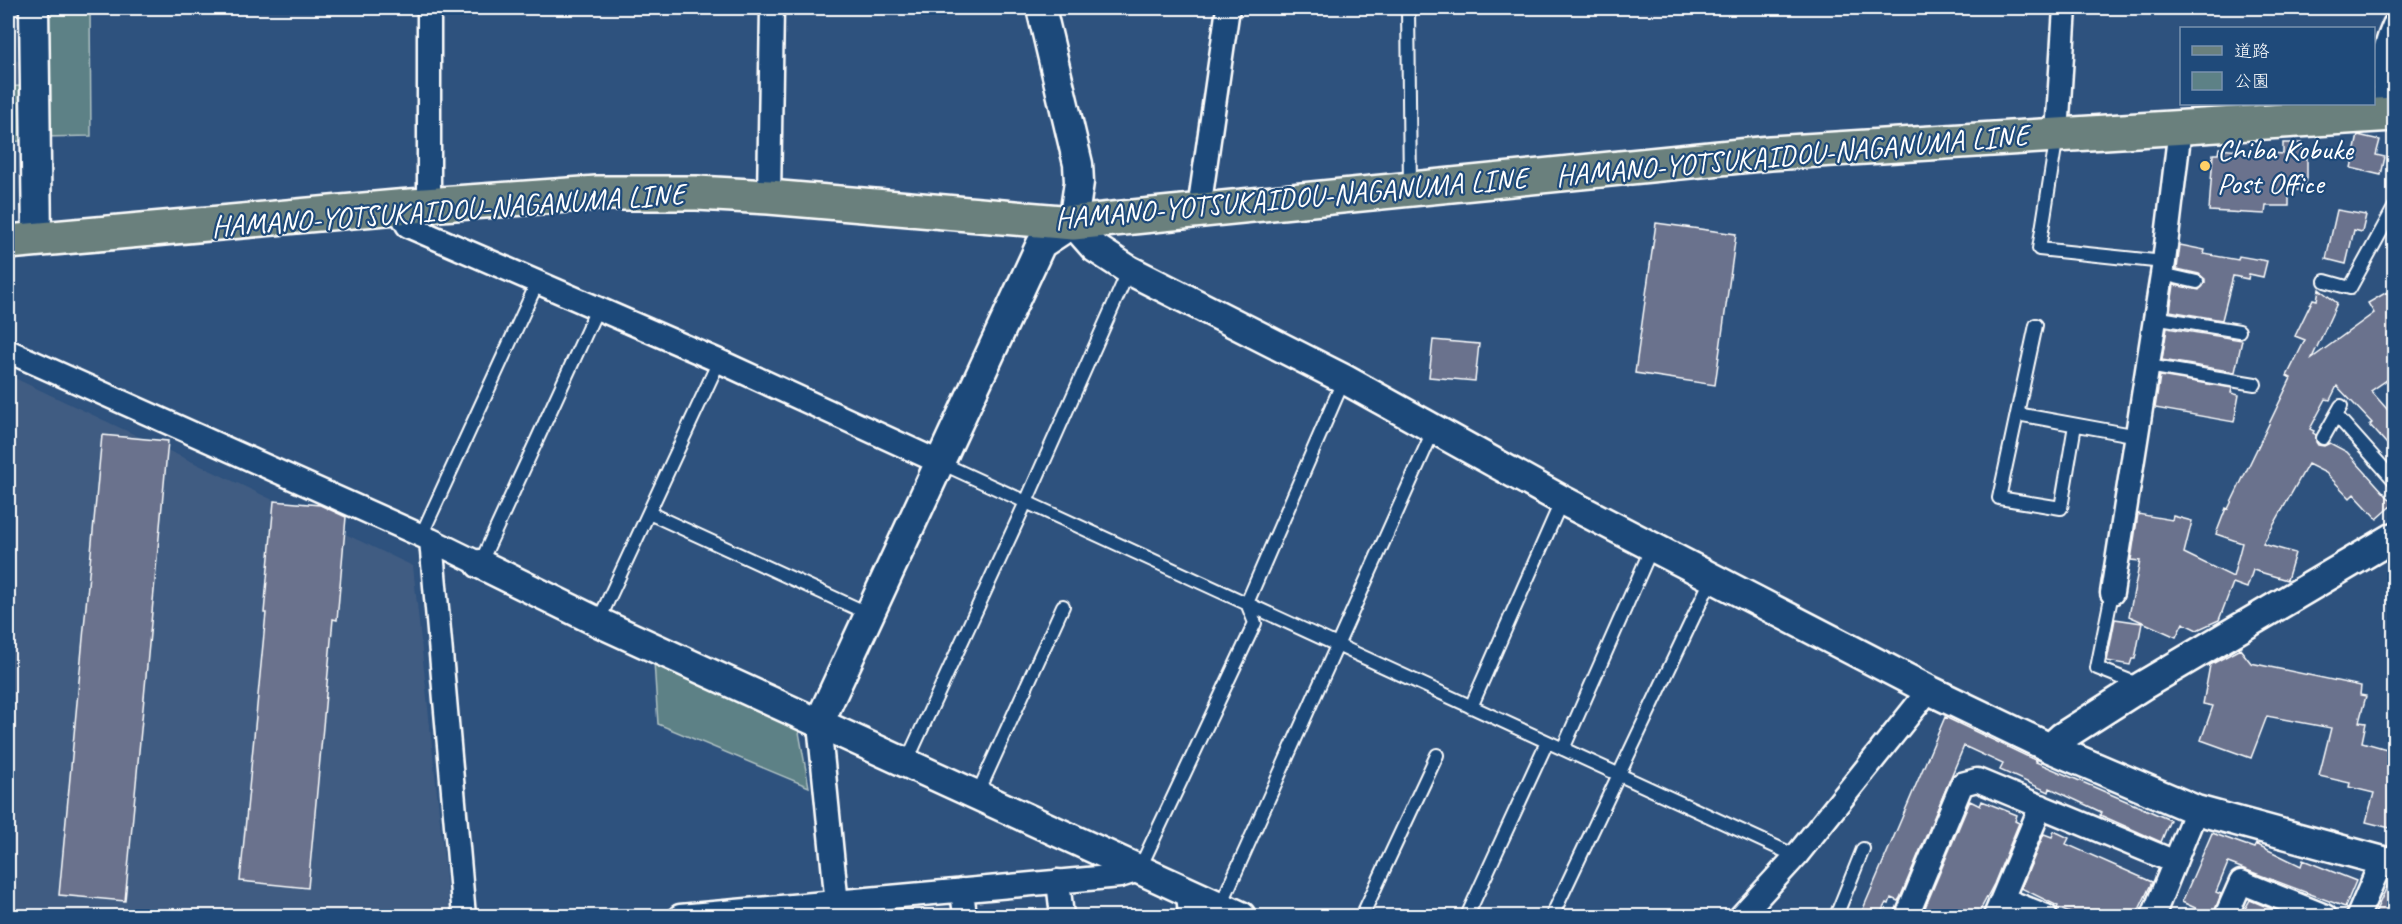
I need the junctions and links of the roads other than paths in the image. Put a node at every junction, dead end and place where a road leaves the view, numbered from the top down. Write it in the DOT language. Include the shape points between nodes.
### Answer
graph roads {
  1 [pos="33,8"];
  2 [pos="429,8"];
  3 [pos="772,8"];
  4 [pos="1041,8"];
  5 [pos="1228,8"];
  6 [pos="1408,8"];
  7 [pos="2065,8"];
  8 [pos="2394,25"];
  9 [pos="2393,119"];
  10 [pos="2180,128"];
  11 [pos="2057,134"];
  12 [pos="1410,189"];
  13 [pos="769,197"];
  14 [pos="413,206"];
  15 [pos="2394,208"];
  16 [pos="1199,209"];
  17 [pos="1073,223"];
  18 [pos="22,241"];
  19 [pos="2163,268"];
  20 [pos="1129,270"];
  21 [pos="537,281"];
  22 [pos="2325,281"];
  23 [pos="2197,282"];
  24 [pos="598,308"];
  25 [pos="2154,317"];
  26 [pos="2036,325"];
  27 [pos="2239,331"];
  28 [pos="8,351"];
  29 [pos="719,361"];
  30 [pos="2148,366"];
  31 [pos="1344,379"];
  32 [pos="2255,384"];
  33 [pos="2017,414"];
  34 [pos="2075,425"];
  35 [pos="1434,429"];
  36 [pos="2138,436"];
  37 [pos="2323,438"];
  38 [pos="939,462"];
  39 [pos="2394,480"];
  40 [pos="1562,500"];
  41 [pos="1026,502"];
  42 [pos="649,513"];
  43 [pos="2394,537"];
  44 [pos="426,538"];
  45 [pos="1653,546"];
  46 [pos="480,564"];
  47 [pos="1713,577"];
  48 [pos="2112,593"];
  49 [pos="1247,603"];
  50 [pos="1063,606"];
  51 [pos="869,614"];
  52 [pos="598,622"];
  53 [pos="1338,645"];
  54 [pos="2142,686"];
  55 [pos="1929,690"];
  56 [pos="1471,706"];
  57 [pos="819,723"];
  58 [pos="1548,742"];
  59 [pos="2050,748"];
  60 [pos="1563,749"];
  61 [pos="1437,754"];
  62 [pos="906,763"];
  63 [pos="1620,775"];
  64 [pos="977,795"];
  65 [pos="2041,806"];
  66 [pos="2196,810"];
  67 [pos="1863,849"];
  68 [pos="1796,856"];
  69 [pos="2175,862"];
  70 [pos="2388,862"];
  71 [pos="1139,870"];
  72 [pos="1059,881"];
  73 [pos="962,890"];
  74 [pos="1189,904"];
  75 [pos="1999,908"];
  76 [pos="838,909"];
  77 [pos="1231,912"];
  78 [pos="464,916"];
  79 [pos="681,916"];
  80 [pos="965,916"];
  81 [pos="1062,916"];
  82 [pos="1362,916"];
  83 [pos="1467,916"];
  84 [pos="1552,916"];
  85 [pos="1741,916"];
  86 [pos="1836,916"];
  87 [pos="1907,916"];
  88 [pos="2046,916"];
  89 [pos="2153,916"];
  90 [pos="2226,916"];
  91 [pos="2325,916"];
  92 [pos="2358,916"];
  1 -- 18 [label="street"];
  2 -- 14 [label="street"];
  3 -- 13 [label="street"];
  4 -- 17 [label="street" via="1078,164"];
  5 -- 16 [label="street"];
  6 -- 12 [label="lane"];
  7 -- 11 [label="street"];
  8 -- 9 [label="street" via="2382,58 2384,97"];
  9 -- 10 [label="main road, HAMANO-YOTSUKAIDOU-NAGANUMA LINE"];
  10 -- 11 [label="main road, HAMANO-YOTSUKAIDOU-NAGANUMA LINE"];
  10 -- 19 [label="street"];
  11 -- 12 [label="main road, HAMANO-YOTSUKAIDOU-NAGANUMA LINE" via="1770,153"];
  11 -- 19 [label="lane" via="2039,249"];
  12 -- 16 [label="main road, HAMANO-YOTSUKAIDOU-NAGANUMA LINE"];
  13 -- 14 [label="main road, HAMANO-YOTSUKAIDOU-NAGANUMA LINE" via="597,193"];
  13 -- 17 [label="main road, HAMANO-YOTSUKAIDOU-NAGANUMA LINE"];
  14 -- 18 [label="main road, HAMANO-YOTSUKAIDOU-NAGANUMA LINE"];
  14 -- 21 [label="street" via="408,226"];
  15 -- 22 [label="lane" via="2350,288"];
  16 -- 17 [label="main road, HAMANO-YOTSUKAIDOU-NAGANUMA LINE"];
  17 -- 20 [label="street" via="1095,248"];
  17 -- 38 [label="street" via="1041,244"];
  19 -- 23 [label="lane"];
  19 -- 25 [label="street"];
  20 -- 31 [label="street"];
  20 -- 41 [label="lane"];
  21 -- 24 [label="street"];
  21 -- 44 [label="lane"];
  24 -- 29 [label="street"];
  24 -- 46 [label="lane"];
  25 -- 27 [label="lane"];
  25 -- 30 [label="street"];
  26 -- 33 [label="lane"];
  28 -- 44 [label="street"];
  29 -- 38 [label="street"];
  29 -- 42 [label="lane"];
  30 -- 32 [label="lane"];
  30 -- 36 [label="street"];
  31 -- 35 [label="street"];
  31 -- 49 [label="lane"];
  33 -- 34 [label="lane"];
  33 -- 34 [label="lane" via="1999,498 2061,508"];
  34 -- 36 [label="lane"];
  35 -- 40 [label="street"];
  35 -- 53 [label="lane"];
  36 -- 48 [label="street"];
  37 -- 39 [label="lane" via="2338,410"];
  38 -- 41 [label="lane"];
  38 -- 51 [label="street"];
  40 -- 45 [label="street"];
  40 -- 56 [label="lane"];
  41 -- 49 [label="lane"];
  41 -- 62 [label="lane"];
  42 -- 51 [label="lane"];
  42 -- 52 [label="lane"];
  43 -- 54 [label="street"];
  44 -- 46 [label="street"];
  44 -- 78 [label="street"];
  45 -- 47 [label="street"];
  45 -- 60 [label="lane"];
  46 -- 52 [label="street"];
  47 -- 55 [label="street"];
  47 -- 63 [label="lane"];
  48 -- 54 [label="lane" via="2097,668"];
  49 -- 53 [label="lane"];
  49 -- 71 [label="lane" via="1255,623"];
  50 -- 64 [label="lane"];
  51 -- 57 [label="street"];
  52 -- 57 [label="street"];
  53 -- 56 [label="lane"];
  53 -- 77 [label="lane"];
  54 -- 59 [label="street"];
  55 -- 59 [label="street"];
  55 -- 68 [label="street"];
  56 -- 58 [label="lane"];
  57 -- 62 [label="street"];
  57 -- 76 [label="street"];
  58 -- 60 [label="lane"];
  58 -- 83 [label="lane"];
  59 -- 66 [label="street"];
  60 -- 63 [label="lane"];
  61 -- 82 [label="lane"];
  62 -- 64 [label="street"];
  63 -- 68 [label="lane"];
  63 -- 84 [label="lane"];
  64 -- 71 [label="street"];
  65 -- 69 [label="street"];
  65 -- 75 [label="street"];
  65 -- 87 [label="street" via="1977,780 1962,784"];
  66 -- 69 [label="street"];
  66 -- 70 [label="street"];
  67 -- 86 [label="lane"];
  68 -- 85 [label="street"];
  69 -- 89 [label="street"];
  70 -- 92 [label="street"];
  71 -- 72 [label="street" via="1120,876"];
  71 -- 74 [label="street"];
  72 -- 73 [label="street"];
  72 -- 81 [label="street"];
  73 -- 76 [label="street"];
  73 -- 80 [label="street"];
  74 -- 77 [label="street"];
  75 -- 88 [label="street"];
  76 -- 79 [label="street"];
  90 -- 91 [label="street" via="2241,882"];
}
